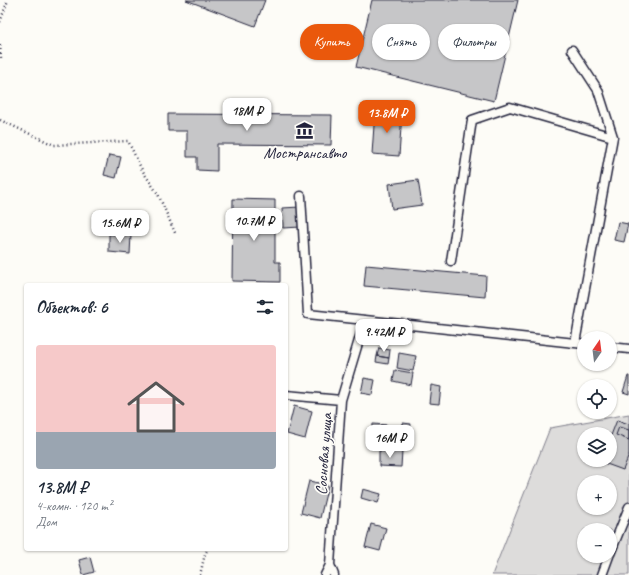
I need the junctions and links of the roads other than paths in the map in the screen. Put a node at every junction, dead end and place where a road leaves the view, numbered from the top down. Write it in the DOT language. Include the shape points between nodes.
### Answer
graph roads {
  1 [pos="572,50"];
  2 [pos="613,137"];
  3 [pos="301,196"];
  4 [pos="450,261"];
  5 [pos="365,320"];
  6 [pos="575,343"];
  7 [pos="617,348"];
  8 [pos="629,349"];
  9 [pos="288,395"];
  10 [pos="341,400"];
  11 [pos="629,506"];
  12 [pos="617,537"];
  13 [pos="607,563"];
  14 [pos="330,565"];
  15 [pos="325,575"];
  16 [pos="334,575"];
  17 [pos="602,575"];
  1 -- 2 [label="lane" via="598,90"];
  2 -- 4 [label="lane" via="510,107 472,120"];
  2 -- 6 [label="lane"];
  3 -- 5 [label="lane" via="308,314"];
  5 -- 6 [label="lane"];
  5 -- 10 [label="lane"];
  7 -- 8 [label="lane"];
  9 -- 10 [label="lane, Сосновая улица"];
  10 -- 14 [label="lane, Сосновая улица"];
  11 -- 12 [label="lane"];
  13 -- 17 [label="lane"];
  14 -- 15 [label="lane, Сосновая улица"];
  14 -- 16 [label="lane, Сосновая улица"];
}
